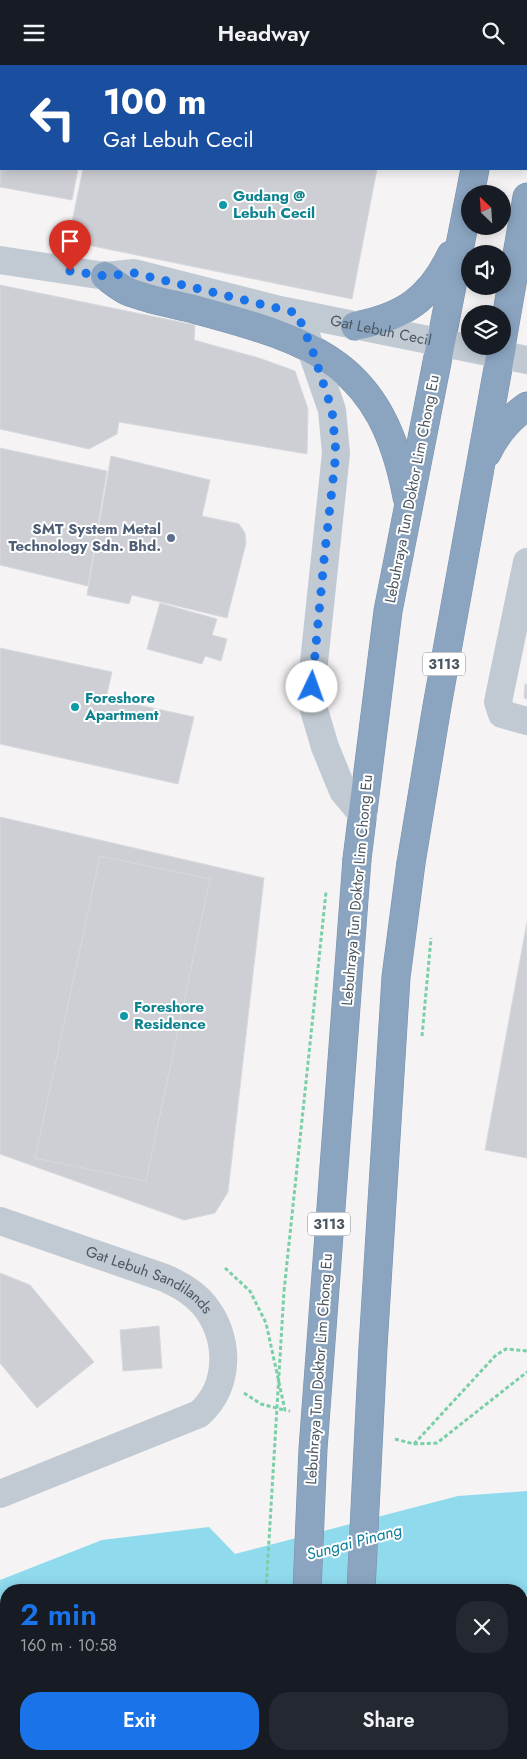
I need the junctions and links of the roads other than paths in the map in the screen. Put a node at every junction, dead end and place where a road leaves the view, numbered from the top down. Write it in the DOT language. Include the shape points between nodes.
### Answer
graph roads {
  1 [pos="475,170"];
  2 [pos="472,185"];
  3 [pos="527,197"];
  4 [pos="461,235"];
  5 [pos="462,235"];
  6 [pos="0,259"];
  7 [pos="516,262"];
  8 [pos="105,276"];
  9 [pos="508,305"];
  10 [pos="527,309"];
  11 [pos="297,313"];
  12 [pos="355,326"];
  13 [pos="441,343"];
  14 [pos="461,345"];
  15 [pos="312,349"];
  16 [pos="511,353"];
  17 [pos="500,355"];
  18 [pos="527,360"];
  19 [pos="527,407"];
  20 [pos="481,466"];
  21 [pos="409,509"];
  22 [pos="527,563"];
  23 [pos="527,721"];
  24 [pos="362,815"];
  25 [pos="0,1221"];
  26 [pos="0,1494"];
  27 [pos="307,1584"];
  28 [pos="361,1584"];
  1 -- 2 [label="highway, Lebuhraya Tun Doktor Lim Chong Eu / 3113"];
  3 -- 7 [label="highway, 3113"];
  4 -- 12 [label="highway" via="442,275 421,298 392,317"];
  5 -- 13 [label="highway, Lebuhraya Tun Doktor Lim Chong Eu / 3113"];
  6 -- 8 [label="street, Gat Lebuh Cecil"];
  7 -- 9 [label="highway, 3113"];
  7 -- 10 [label="highway"];
  8 -- 11 [label="street, Gat Lebuh Cecil" via="134,273"];
  8 -- 15 [label="highway" via="127,291 254,325"];
  11 -- 12 [label="street, Gat Lebuh Cecil"];
  11 -- 15 [label="street"];
  12 -- 13 [label="street, Gat Lebuh Cecil"];
  13 -- 14 [label="street, Gat Lebuh Cecil"];
  13 -- 21 [label="highway, Lebuhraya Tun Doktor Lim Chong Eu / 3113"];
  15 -- 21 [label="highway" via="337,364 353,379 376,409 398,456"];
  15 -- 24 [label="street" via="332,410 336,453 315,644 312,703 325,747 344,791"];
  16 -- 18 [label="street, Gat Lebuh Cecil"];
  17 -- 20 [label="highway, 3113"];
  19 -- 20 [label="highway" via="515,414 502,429"];
  20 -- 28 [label="highway, 3113, bridge" via="437,706 396,977"];
  21 -- 24 [label="highway, Lebuhraya Tun Doktor Lim Chong Eu / 3113" via="388,611"];
  22 -- 23 [label="street" via="498,702 502,714"];
  24 -- 27 [label="highway, Lebuhraya Tun Doktor Lim Chong Eu / 3113, bridge" via="313,1449"];
  25 -- 26 [label="street, Gat Lebuh Sandilands" via="185,1287 203,1303 214,1319 221,1337 224,1370 217,1389 199,1413"];
}
